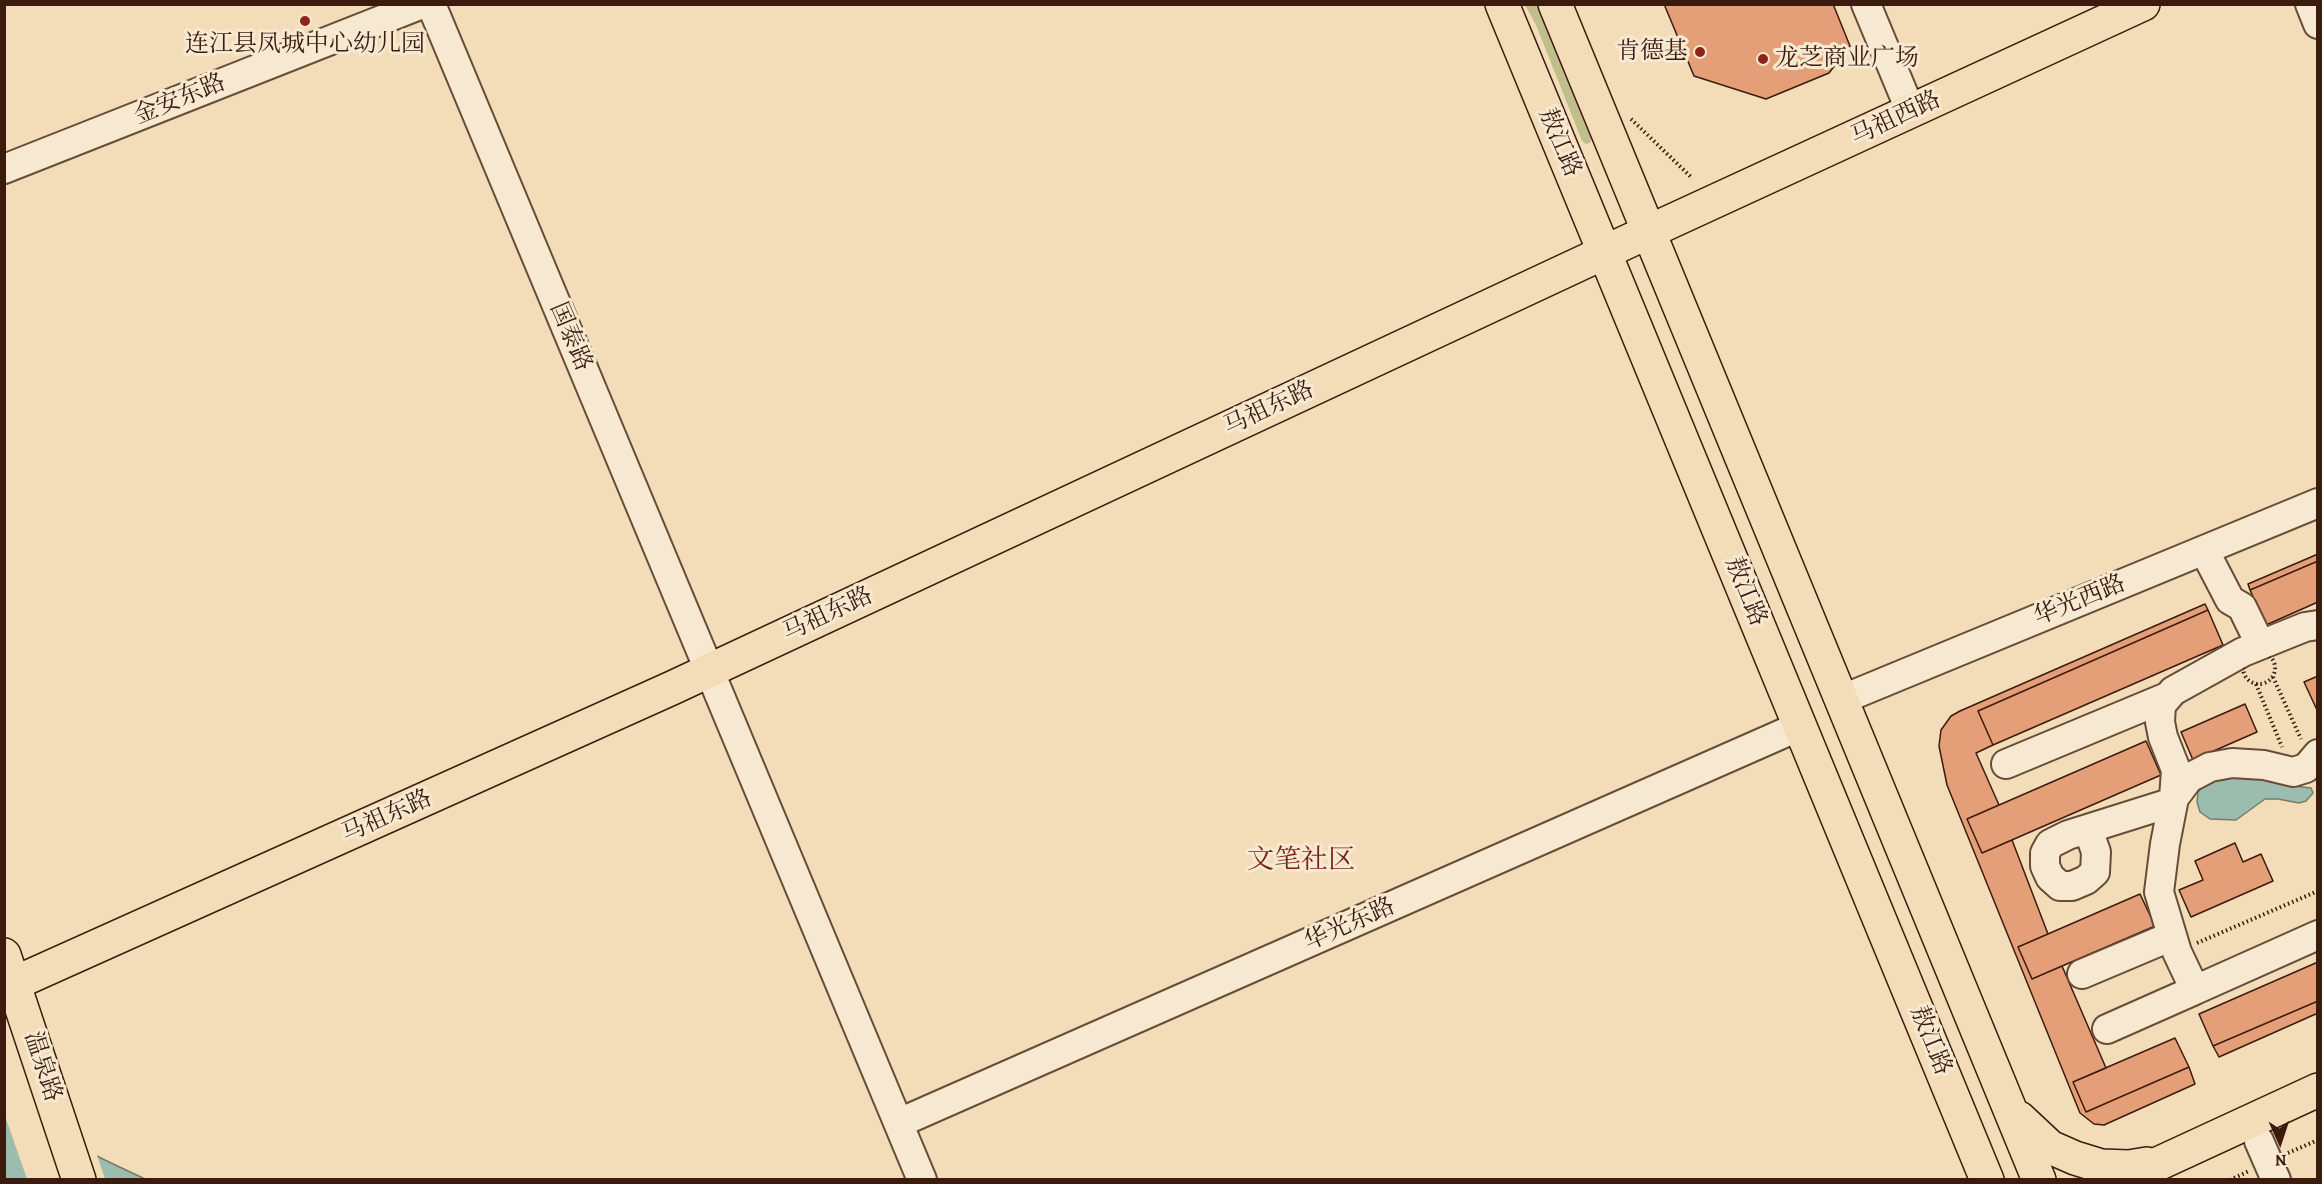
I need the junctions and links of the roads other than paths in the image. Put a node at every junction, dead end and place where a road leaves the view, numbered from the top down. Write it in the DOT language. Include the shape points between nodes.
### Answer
graph roads {
  1 [pos="422,4"];
  2 [pos="431,4"];
  3 [pos="1502,4"];
  4 [pos="1555,4"];
  5 [pos="1866,4"];
  6 [pos="2142,4"];
  7 [pos="2310,4"];
  8 [pos="2318,24"];
  9 [pos="1911,112"];
  10 [pos="4,169"];
  11 [pos="1648,232"];
  12 [pos="1606,252"];
  13 [pos="2318,503"];
  14 [pos="2204,550"];
  15 [pos="2318,625"];
  16 [pos="2252,648"];
  17 [pos="709,670"];
  18 [pos="2168,697"];
  19 [pos="1843,699"];
  20 [pos="1800,726"];
  21 [pos="2307,763"];
  22 [pos="2006,764"];
  23 [pos="2174,800"];
  24 [pos="2088,829"];
  25 [pos="2318,935"];
  26 [pos="2264,943"];
  27 [pos="2183,963"];
  28 [pos="2082,974"];
  29 [pos="8,976"];
  30 [pos="4,1021"];
  31 [pos="2107,1029"];
  32 [pos="2318,1090"];
  33 [pos="2007,1100"];
  34 [pos="46,1112"];
  35 [pos="1961,1114"];
  36 [pos="2318,1114"];
  37 [pos="899,1123"];
  38 [pos="2259,1141"];
  39 [pos="2169,1170"];
  40 [pos="57,1179"];
  41 [pos="79,1179"];
  42 [pos="922,1179"];
  43 [pos="1965,1179"];
  44 [pos="1988,1179"];
  45 [pos="2039,1179"];
  46 [pos="2123,1179"];
  47 [pos="2276,1179"];
  1 -- 10 [label="street, 金安东路"];
  2 -- 17 [label="street, 国泰路"];
  3 -- 12 [label="main road, 敖江路"];
  4 -- 11 [label="main road, 敖江路"];
  5 -- 9 [label="street"];
  6 -- 9 [label="main road, 马祖西路"];
  7 -- 8 [label="street"];
  9 -- 11 [label="main road, 马祖西路"];
  11 -- 12 [label="main road, 马祖东路"];
  11 -- 19 [label="main road, 敖江路"];
  12 -- 17 [label="main road, 马祖东路"];
  12 -- 20 [label="main road, 敖江路"];
  13 -- 14 [label="street, 华光西路"];
  14 -- 16 [label="street" via="2230,600 2242,607"];
  14 -- 19 [label="street, 华光西路"];
  15 -- 16 [label="street"];
  16 -- 18 [label="street"];
  17 -- 29 [label="main road, 马祖东路"];
  17 -- 37 [label="street, 国泰路"];
  18 -- 22 [label="street"];
  18 -- 23 [label="street" via="2161,705 2160,722 2176,770"];
  19 -- 33 [label="main road, 敖江路"];
  20 -- 35 [label="main road, 敖江路"];
  20 -- 37 [label="street, 华光东路"];
  21 -- 23 [label="street" via="2232,763 2210,767 2188,778"];
  23 -- 24 [label="street"];
  23 -- 27 [label="street" via="2159,892"];
  25 -- 27 [label="street"];
  26 -- 27 [label="street"];
  27 -- 28 [label="street"];
  27 -- 31 [label="street"];
  29 -- 34 [label="main road, 温泉路"];
  30 -- 34 [label="main road, 温泉路"];
  32 -- 39 [label="main road"];
  33 -- 39 [label="main road" via="2023,1124 2050,1147 2075,1158 2101,1166"];
  33 -- 45 [label="main road, 敖江路"];
  34 -- 40 [label="main road, 温泉路"];
  34 -- 41 [label="main road, 温泉路"];
  35 -- 43 [label="main road"];
  35 -- 44 [label="main road, 敖江路"];
  36 -- 38 [label="main road"];
  37 -- 42 [label="street, 国泰路"];
  38 -- 39 [label="main road"];
  38 -- 47 [label="street"];
  39 -- 46 [label="main road"];
}
